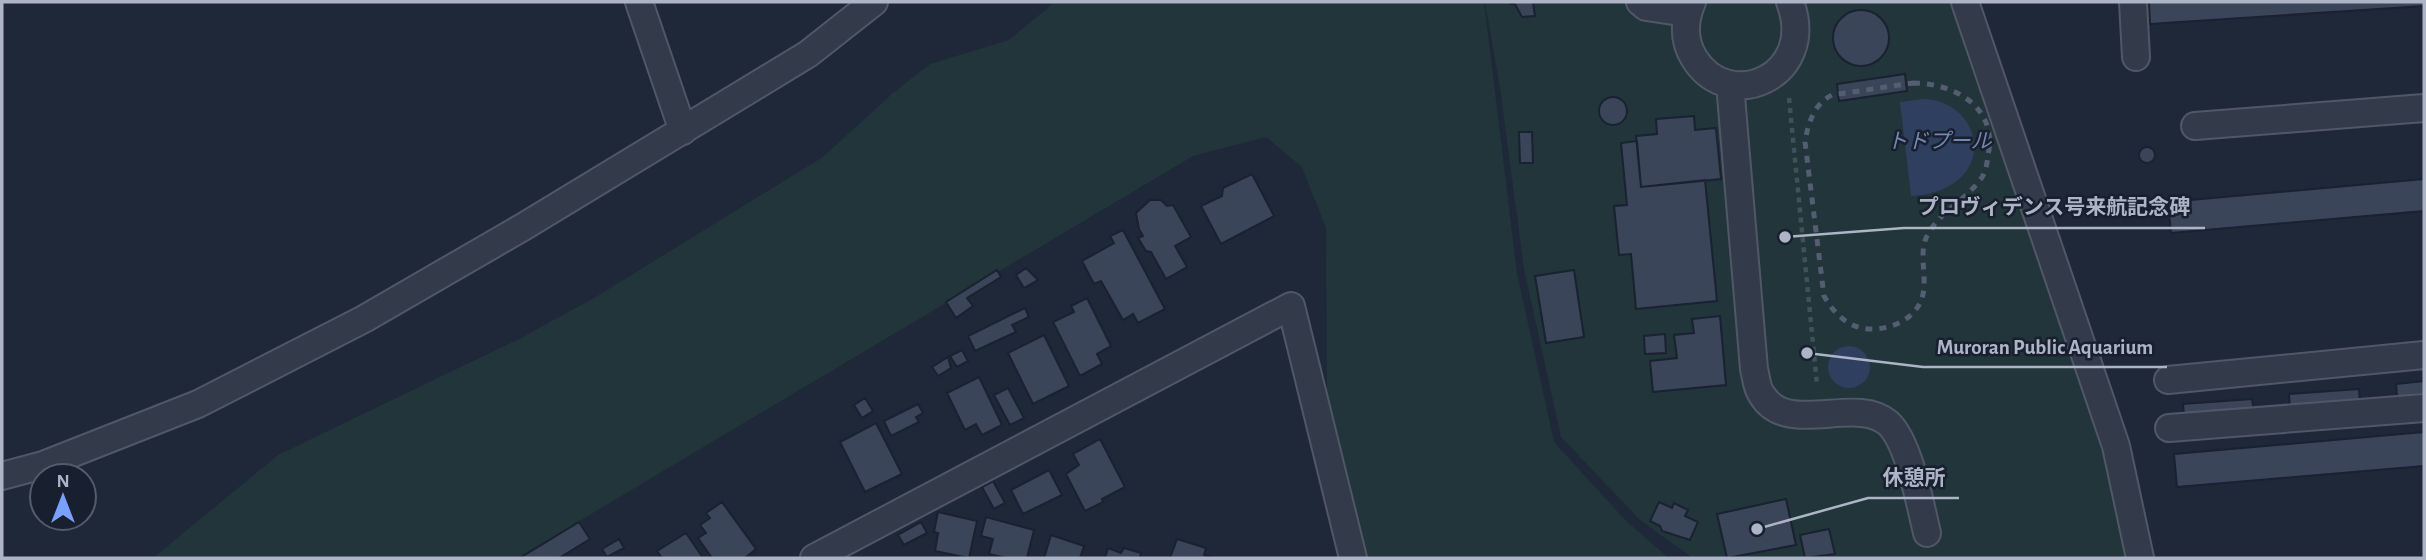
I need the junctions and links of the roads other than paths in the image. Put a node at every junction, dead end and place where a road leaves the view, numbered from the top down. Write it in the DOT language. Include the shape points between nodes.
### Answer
graph roads {
  1 [pos="639,2"];
  2 [pos="874,2"];
  3 [pos="1640,2"];
  4 [pos="1790,2"];
  5 [pos="1965,2"];
  6 [pos="2133,2"];
  7 [pos="1690,8"];
  8 [pos="2136,57"];
  9 [pos="1730,84"];
  10 [pos="2424,108"];
  11 [pos="2195,126"];
  12 [pos="683,131"];
  13 [pos="2424,355"];
  14 [pos="2168,380"];
  15 [pos="2424,408"];
  16 [pos="2169,428"];
  17 [pos="2,476"];
  18 [pos="1927,533"];
  19 [pos="831,556"];
  20 [pos="1353,558"];
  21 [pos="2140,558"];
  1 -- 12 [label="street"];
  2 -- 12 [label="street" via="808,54"];
  3 -- 7 [label="street"];
  4 -- 9 [label="street" via="1797,20 1796,39 1786,62 1764,80"];
  5 -- 21 [label="street" via="2116,446"];
  6 -- 8 [label="street"];
  7 -- 9 [label="street" via="1685,32 1693,58 1713,78"];
  9 -- 18 [label="street" via="1754,369 1762,395 1777,410 1798,416 1863,414 1886,421 1899,436 1906,455"];
  10 -- 11 [label="street"];
  12 -- 17 [label="street" via="364,319 198,404 43,465"];
  13 -- 14 [label="street"];
  15 -- 16 [label="street"];
  19 -- 20 [label="street" via="1291,306"];
}
